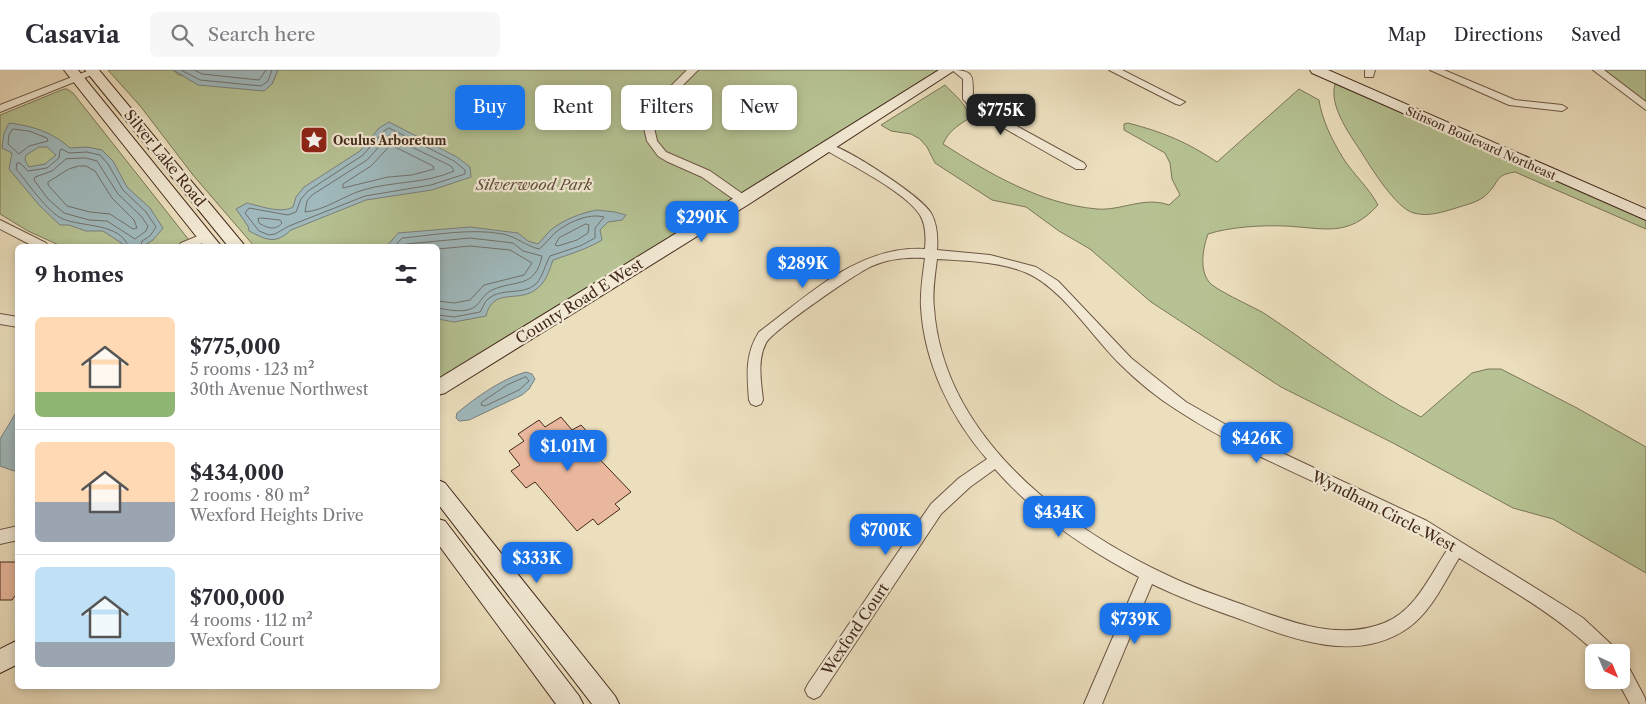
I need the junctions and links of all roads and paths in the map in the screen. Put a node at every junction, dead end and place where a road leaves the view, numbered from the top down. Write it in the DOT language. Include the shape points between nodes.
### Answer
graph roads {
  1 [pos="693,70"];
  2 [pos="948,70"];
  3 [pos="957,70"];
  4 [pos="1114,70"];
  5 [pos="1317,70"];
  6 [pos="1435,70"];
  7 [pos="1598,70"];
  8 [pos="93,71"];
  9 [pos="74,74"];
  10 [pos="1180,102"];
  11 [pos="1646,107"];
  12 [pos="1562,108"];
  13 [pos="0,109"];
  14 [pos="828,146"];
  15 [pos="1080,166"];
  16 [pos="743,200"];
  17 [pos="1646,215"];
  18 [pos="0,224"];
  19 [pos="209,241"];
  20 [pos="38,244"];
  21 [pos="194,244"];
  22 [pos="235,244"];
  23 [pos="930,254"];
  24 [pos="0,319"];
  25 [pos="15,322"];
  26 [pos="440,387"];
  27 [pos="756,400"];
  28 [pos="996,461"];
  29 [pos="440,492"];
  30 [pos="440,531"];
  31 [pos="15,534"];
  32 [pos="0,537"];
  33 [pos="1456,547"];
  34 [pos="1148,574"];
  35 [pos="1598,644"];
  36 [pos="15,654"];
  37 [pos="0,662"];
  38 [pos="1630,684"];
  39 [pos="814,690"];
  40 [pos="1641,702"];
  41 [pos="571,704"];
  42 [pos="607,704"];
  43 [pos="1092,704"];
  1 -- 16 [label="street" via="654,109 648,123 652,140 656,148 670,159 706,174"];
  2 -- 14 [label="street, County Road E West"];
  3 -- 15 [label="street" via="967,75 970,82 968,99 978,108"];
  4 -- 10 [label="street"];
  5 -- 17 [label="street, Stinson Boulevard Northeast"];
  6 -- 12 [label="street" via="1514,103"];
  7 -- 11 [label="street"];
  8 -- 9 [label="street"];
  8 -- 22 [label="street, Silver Lake Road"];
  9 -- 13 [label="street"];
  9 -- 19 [label="street"];
  14 -- 16 [label="street, County Road E West"];
  14 -- 23 [label="street" via="923,210 931,227"];
  16 -- 26 [label="street, County Road E West"];
  18 -- 20 [label="street"];
  19 -- 21 [label="street"];
  23 -- 27 [label="street, Wyndham Circle West" via="895,255 867,263 772,328 754,352"];
  23 -- 28 [label="street" via="926,303 936,356 963,415"];
  23 -- 33 [label="street, Wyndham Circle West" via="1006,262 1032,270 1065,295 1126,362 1181,406 1239,439 1377,504"];
  24 -- 25 [label="street"];
  28 -- 34 [label="street" via="1072,529"];
  28 -- 39 [label="street, Wexford Court" via="970,477 936,509"];
  29 -- 42 [label="main road"];
  30 -- 41 [label="street"];
  31 -- 32 [label="street"];
  33 -- 34 [label="street" via="1424,600 1405,621 1390,630 1352,639 1331,639 1288,630"];
  33 -- 35 [label="street, Wyndham Circle West" via="1568,618"];
  34 -- 43 [label="street"];
  36 -- 37 [label="main road"];
  38 -- 40 [label="street"];
}
